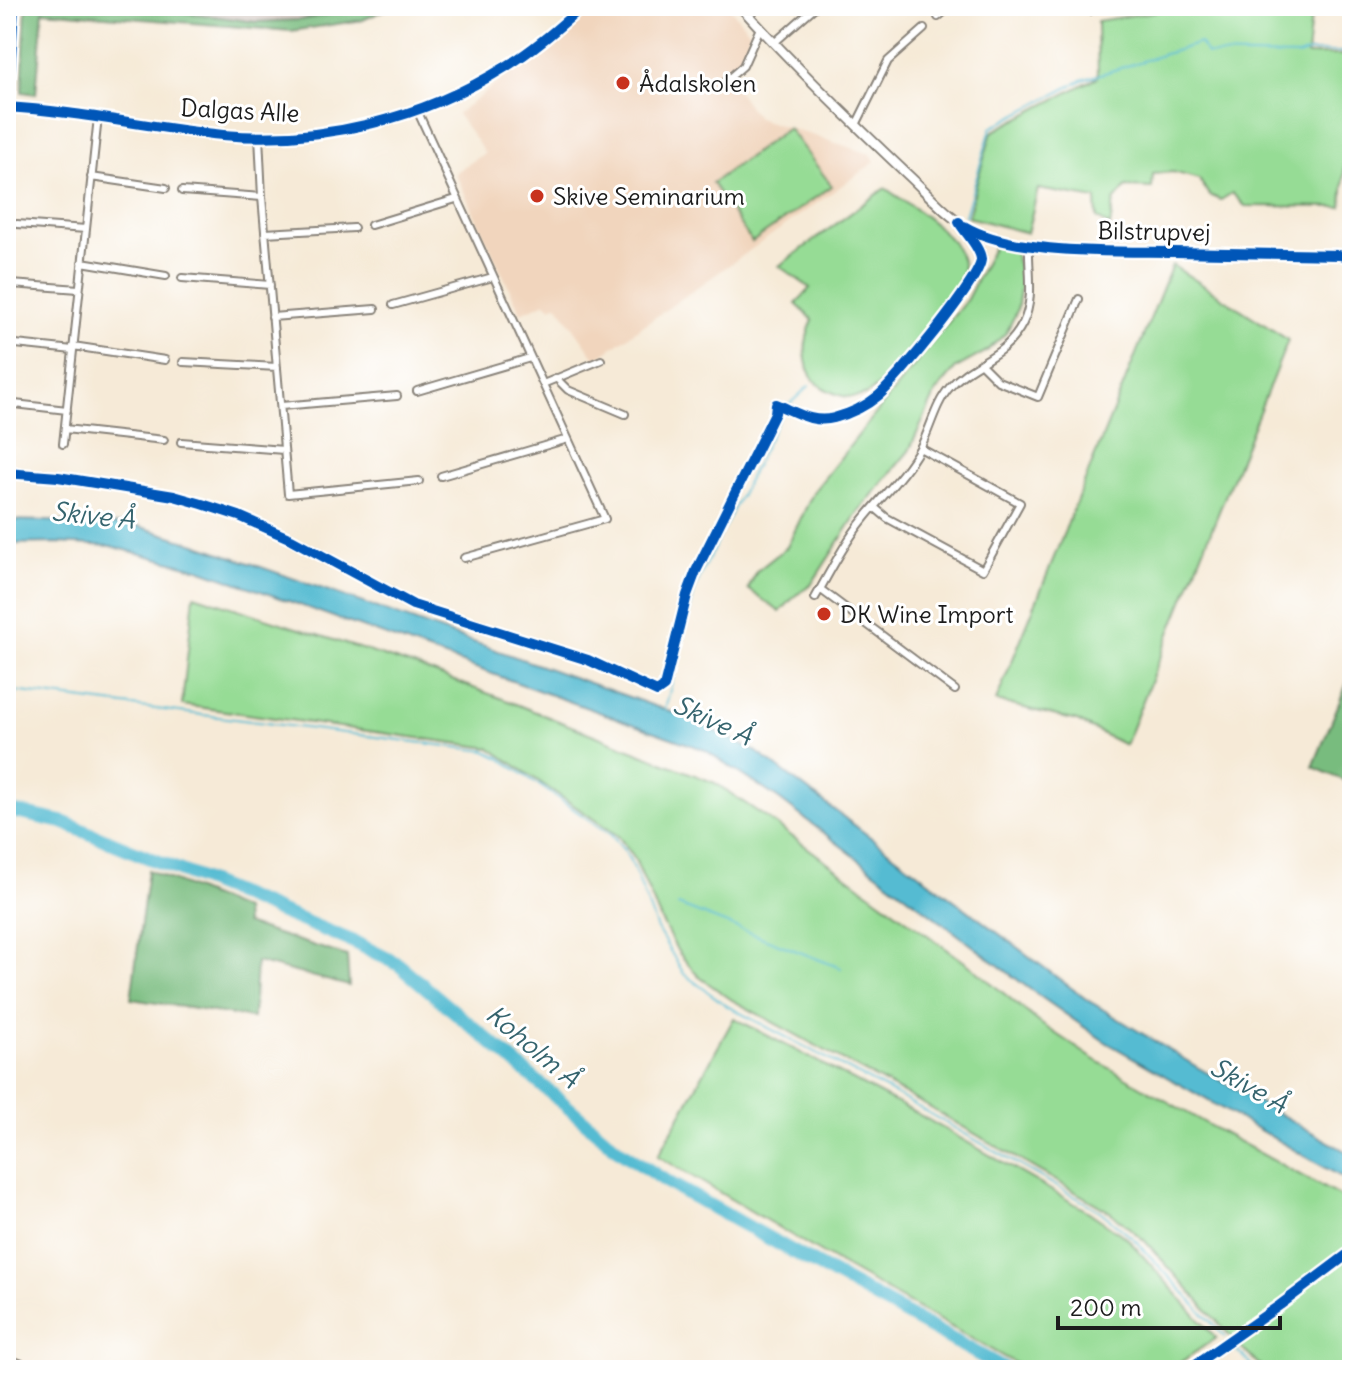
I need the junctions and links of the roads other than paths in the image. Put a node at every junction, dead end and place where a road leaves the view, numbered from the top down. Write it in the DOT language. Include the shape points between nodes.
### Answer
graph roads {
  1 [pos="14,6"];
  2 [pos="583,6"];
  3 [pos="740,6"];
  4 [pos="816,6"];
  5 [pos="951,6"];
  6 [pos="938,17"];
  7 [pos="760,28"];
  8 [pos="924,29"];
  9 [pos="774,43"];
  10 [pos="727,80"];
  11 [pos="7,107"];
  12 [pos="417,110"];
  13 [pos="98,117"];
  14 [pos="856,125"];
  15 [pos="259,136"];
  16 [pos="91,177"];
  17 [pos="166,188"];
  18 [pos="182,191"];
  19 [pos="262,197"];
  20 [pos="456,199"];
  21 [pos="17,224"];
  22 [pos="371,225"];
  23 [pos="354,228"];
  24 [pos="86,229"];
  25 [pos="265,233"];
  26 [pos="1029,245"];
  27 [pos="1352,258"];
  28 [pos="82,262"];
  29 [pos="166,276"];
  30 [pos="493,277"];
  31 [pos="182,278"];
  32 [pos="11,284"];
  33 [pos="270,285"];
  34 [pos="79,289"];
  35 [pos="1079,299"];
  36 [pos="393,305"];
  37 [pos="375,309"];
  38 [pos="272,317"];
  39 [pos="6,343"];
  40 [pos="73,348"];
  41 [pos="530,358"];
  42 [pos="165,360"];
  43 [pos="601,360"];
  44 [pos="183,362"];
  45 [pos="981,364"];
  46 [pos="277,367"];
  47 [pos="556,378"];
  48 [pos="543,384"];
  49 [pos="417,391"];
  50 [pos="397,396"];
  51 [pos="6,403"];
  52 [pos="281,406"];
  53 [pos="67,410"];
  54 [pos="625,414"];
  55 [pos="65,429"];
  56 [pos="568,439"];
  57 [pos="164,440"];
  58 [pos="181,442"];
  59 [pos="63,444"];
  60 [pos="920,448"];
  61 [pos="284,450"];
  62 [pos="441,476"];
  63 [pos="419,481"];
  64 [pos="874,507"];
  65 [pos="464,558"];
  66 [pos="820,589"];
  67 [pos="815,598"];
  68 [pos="955,690"];
  69 [pos="1352,1251"];
  70 [pos="6,1360"];
  71 [pos="32,1370"];
  72 [pos="1187,1370"];
  1 -- 11 [label="street"];
  2 -- 12 [label="street, Dalgas Alle" via="509,66"];
  3 -- 7 [label="street, Bilstrupvej"];
  4 -- 9 [label="street"];
  5 -- 6 [label="street"];
  7 -- 9 [label="street, Bilstrupvej"];
  7 -- 10 [label="street" via="743,66"];
  8 -- 14 [label="street" via="888,61"];
  9 -- 14 [label="street, Bilstrupvej"];
  11 -- 13 [label="street, Dalgas Alle"];
  12 -- 15 [label="street, Dalgas Alle" via="338,131"];
  12 -- 20 [label="street"];
  13 -- 15 [label="street, Dalgas Alle"];
  13 -- 16 [label="street"];
  14 -- 26 [label="street, Bilstrupvej" via="959,222 985,237"];
  15 -- 19 [label="street"];
  16 -- 17 [label="street"];
  16 -- 24 [label="street"];
  18 -- 19 [label="street"];
  19 -- 25 [label="street"];
  20 -- 22 [label="street"];
  20 -- 30 [label="street"];
  21 -- 24 [label="street"];
  23 -- 25 [label="street"];
  24 -- 28 [label="street"];
  25 -- 33 [label="street"];
  26 -- 27 [label="street, Bilstrupvej"];
  26 -- 45 [label="street" via="1031,289 1023,323 1000,352"];
  28 -- 29 [label="street"];
  28 -- 34 [label="street"];
  30 -- 36 [label="street"];
  30 -- 41 [label="street"];
  31 -- 33 [label="street"];
  32 -- 34 [label="street"];
  33 -- 38 [label="street"];
  34 -- 40 [label="street"];
  35 -- 45 [label="street" via="1038,397 998,381"];
  37 -- 38 [label="street"];
  38 -- 46 [label="street"];
  39 -- 40 [label="street"];
  40 -- 42 [label="street"];
  40 -- 53 [label="street"];
  41 -- 48 [label="street"];
  41 -- 49 [label="street"];
  43 -- 47 [label="street"];
  44 -- 46 [label="street"];
  45 -- 60 [label="street" via="960,377 942,398"];
  46 -- 52 [label="street"];
  47 -- 48 [label="street"];
  47 -- 54 [label="street" via="568,390"];
  48 -- 56 [label="street"];
  50 -- 52 [label="street"];
  51 -- 53 [label="street"];
  52 -- 61 [label="street"];
  53 -- 55 [label="street"];
  55 -- 57 [label="street"];
  55 -- 59 [label="street"];
  56 -- 62 [label="street"];
  56 -- 65 [label="street" via="605,519"];
  58 -- 61 [label="street"];
  60 -- 64 [label="street"];
  60 -- 64 [label="street" via="1020,503 983,570"];
  61 -- 63 [label="street" via="288,494"];
  64 -- 66 [label="street"];
  66 -- 67 [label="street"];
  66 -- 68 [label="street"];
  69 -- 72 [label="main road"];
  70 -- 71 [label="main road"];
}
